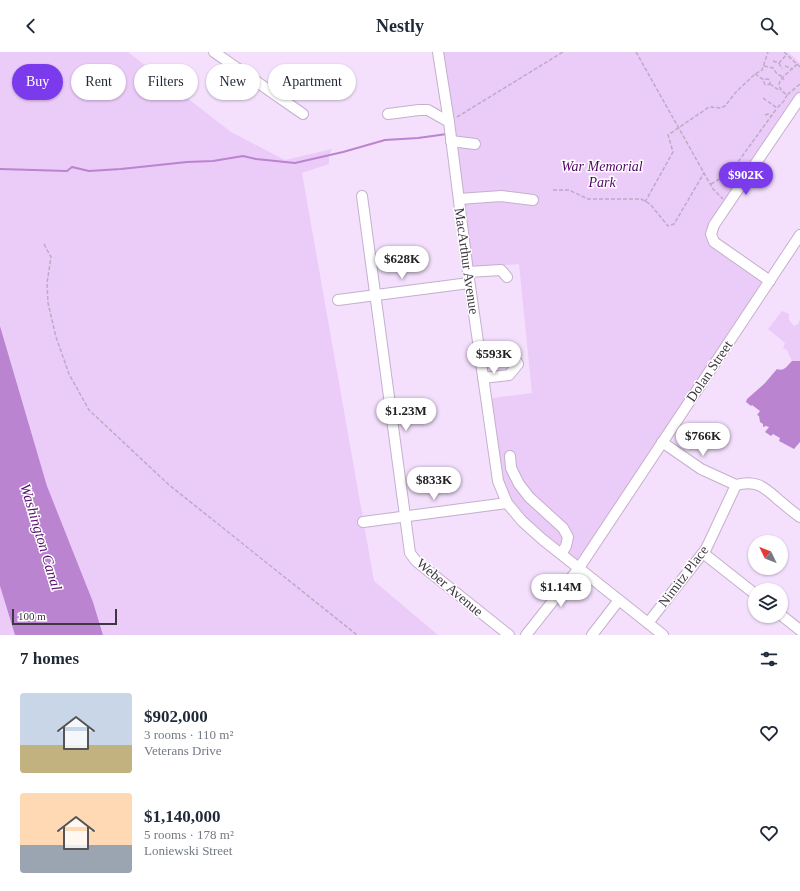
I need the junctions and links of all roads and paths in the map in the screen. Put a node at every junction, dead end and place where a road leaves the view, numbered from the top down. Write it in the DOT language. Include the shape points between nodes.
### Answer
graph roads {
  1 [pos="214,52"];
  2 [pos="563,52"];
  3 [pos="636,52"];
  4 [pos="768,52"];
  5 [pos="784,52"];
  6 [pos="434,53"];
  7 [pos="787,54"];
  8 [pos="773,61"];
  9 [pos="779,63"];
  10 [pos="797,64"];
  11 [pos="785,66"];
  12 [pos="760,67"];
  13 [pos="763,67"];
  14 [pos="800,67"];
  15 [pos="782,69"];
  16 [pos="793,69"];
  17 [pos="755,74"];
  18 [pos="783,79"];
  19 [pos="764,80"];
  20 [pos="769,84"];
  21 [pos="800,84"];
  22 [pos="780,91"];
  23 [pos="787,95"];
  24 [pos="763,98"];
  25 [pos="800,98"];
  26 [pos="777,108"];
  27 [pos="303,114"];
  28 [pos="388,114"];
  29 [pos="765,115"];
  30 [pos="772,116"];
  31 [pos="449,122"];
  32 [pos="678,127"];
  33 [pos="451,141"];
  34 [pos="475,144"];
  35 [pos="704,174"];
  36 [pos="710,185"];
  37 [pos="553,190"];
  38 [pos="362,196"];
  39 [pos="459,199"];
  40 [pos="533,200"];
  41 [pos="724,200"];
  42 [pos="645,202"];
  43 [pos="800,235"];
  44 [pos="44,244"];
  45 [pos="468,272"];
  46 [pos="507,277"];
  47 [pos="770,281"];
  48 [pos="470,283"];
  49 [pos="376,294"];
  50 [pos="338,300"];
  51 [pos="518,362"];
  52 [pos="483,378"];
  53 [pos="662,442"];
  54 [pos="510,456"];
  55 [pos="736,485"];
  56 [pos="508,502"];
  57 [pos="406,516"];
  58 [pos="800,518"];
  59 [pos="363,522"];
  60 [pos="703,553"];
  61 [pos="561,554"];
  62 [pos="579,568"];
  63 [pos="748,588"];
  64 [pos="619,600"];
  65 [pos="788,621"];
  66 [pos="648,623"];
  67 [pos="800,630"];
  68 [pos="357,635"];
  69 [pos="509,635"];
  70 [pos="526,635"];
  71 [pos="592,635"];
  72 [pos="663,635"];
  1 -- 27 [label="street"];
  2 -- 31 [label="path"];
  3 -- 32 [label="path"];
  4 -- 13 [label="path"];
  5 -- 7 [label="path"];
  6 -- 31 [label="street, MacArthur Avenue"];
  7 -- 9 [label="path"];
  7 -- 10 [label="path"];
  8 -- 9 [label="path"];
  9 -- 15 [label="path"];
  10 -- 14 [label="path"];
  10 -- 16 [label="path"];
  11 -- 16 [label="path"];
  12 -- 13 [label="path"];
  13 -- 17 [label="path"];
  13 -- 18 [label="path" via="773,68"];
  16 -- 18 [label="path"];
  17 -- 19 [label="path"];
  17 -- 32 [label="path" via="725,106 709,107"];
  18 -- 22 [label="path" via="779,83"];
  19 -- 20 [label="path" via="765,85"];
  19 -- 20 [label="path" via="768,79"];
  20 -- 22 [label="path"];
  21 -- 23 [label="path"];
  22 -- 23 [label="path"];
  23 -- 26 [label="path"];
  24 -- 26 [label="path"];
  25 -- 47 [label="street" via="714,225 711,234 714,242"];
  26 -- 30 [label="path"];
  28 -- 31 [label="street" via="428,110"];
  29 -- 30 [label="path"];
  30 -- 36 [label="path" via="730,173"];
  31 -- 33 [label="street, MacArthur Avenue"];
  32 -- 35 [label="path"];
  32 -- 42 [label="path" via="668,135 673,152"];
  33 -- 34 [label="street"];
  33 -- 39 [label="street, MacArthur Avenue"];
  35 -- 36 [label="path"];
  35 -- 42 [label="path" via="674,224 668,226 650,204"];
  36 -- 41 [label="path"];
  37 -- 42 [label="path" via="568,190 588,199 641,199"];
  38 -- 49 [label="street, Weber Avenue"];
  39 -- 40 [label="street" via="501,196"];
  39 -- 45 [label="street, MacArthur Avenue"];
  43 -- 47 [label="street, Dolan Street"];
  44 -- 68 [label="path" via="51,257 47,283 48,303 56,337 68,374 90,410 168,484"];
  45 -- 46 [label="street" via="501,270"];
  45 -- 48 [label="street, MacArthur Avenue"];
  47 -- 53 [label="street, Dolan Street"];
  48 -- 49 [label="street"];
  48 -- 52 [label="street, MacArthur Avenue"];
  49 -- 50 [label="street"];
  49 -- 57 [label="street, Weber Avenue"];
  51 -- 52 [label="street" via="509,375"];
  52 -- 56 [label="street, MacArthur Avenue" via="498,481"];
  53 -- 55 [label="street" via="701,469"];
  53 -- 62 [label="street, Dolan Street"];
  54 -- 61 [label="street" via="511,468 519,484 529,497 563,528 568,537"];
  55 -- 58 [label="street" via="754,483 764,487"];
  55 -- 60 [label="street, Nimitz Place"];
  56 -- 57 [label="street"];
  56 -- 61 [label="street, MacArthur Avenue" via="522,521"];
  57 -- 59 [label="street"];
  57 -- 69 [label="street, Weber Avenue" via="410,553 416,561"];
  60 -- 63 [label="street"];
  60 -- 66 [label="street, Nimitz Place"];
  61 -- 62 [label="street, MacArthur Avenue"];
  62 -- 64 [label="street, MacArthur Avenue"];
  62 -- 70 [label="street, Dolan Street"];
  64 -- 66 [label="street, MacArthur Avenue"];
  64 -- 71 [label="street"];
  65 -- 67 [label="street"];
  66 -- 72 [label="street, MacArthur Avenue"];
}
